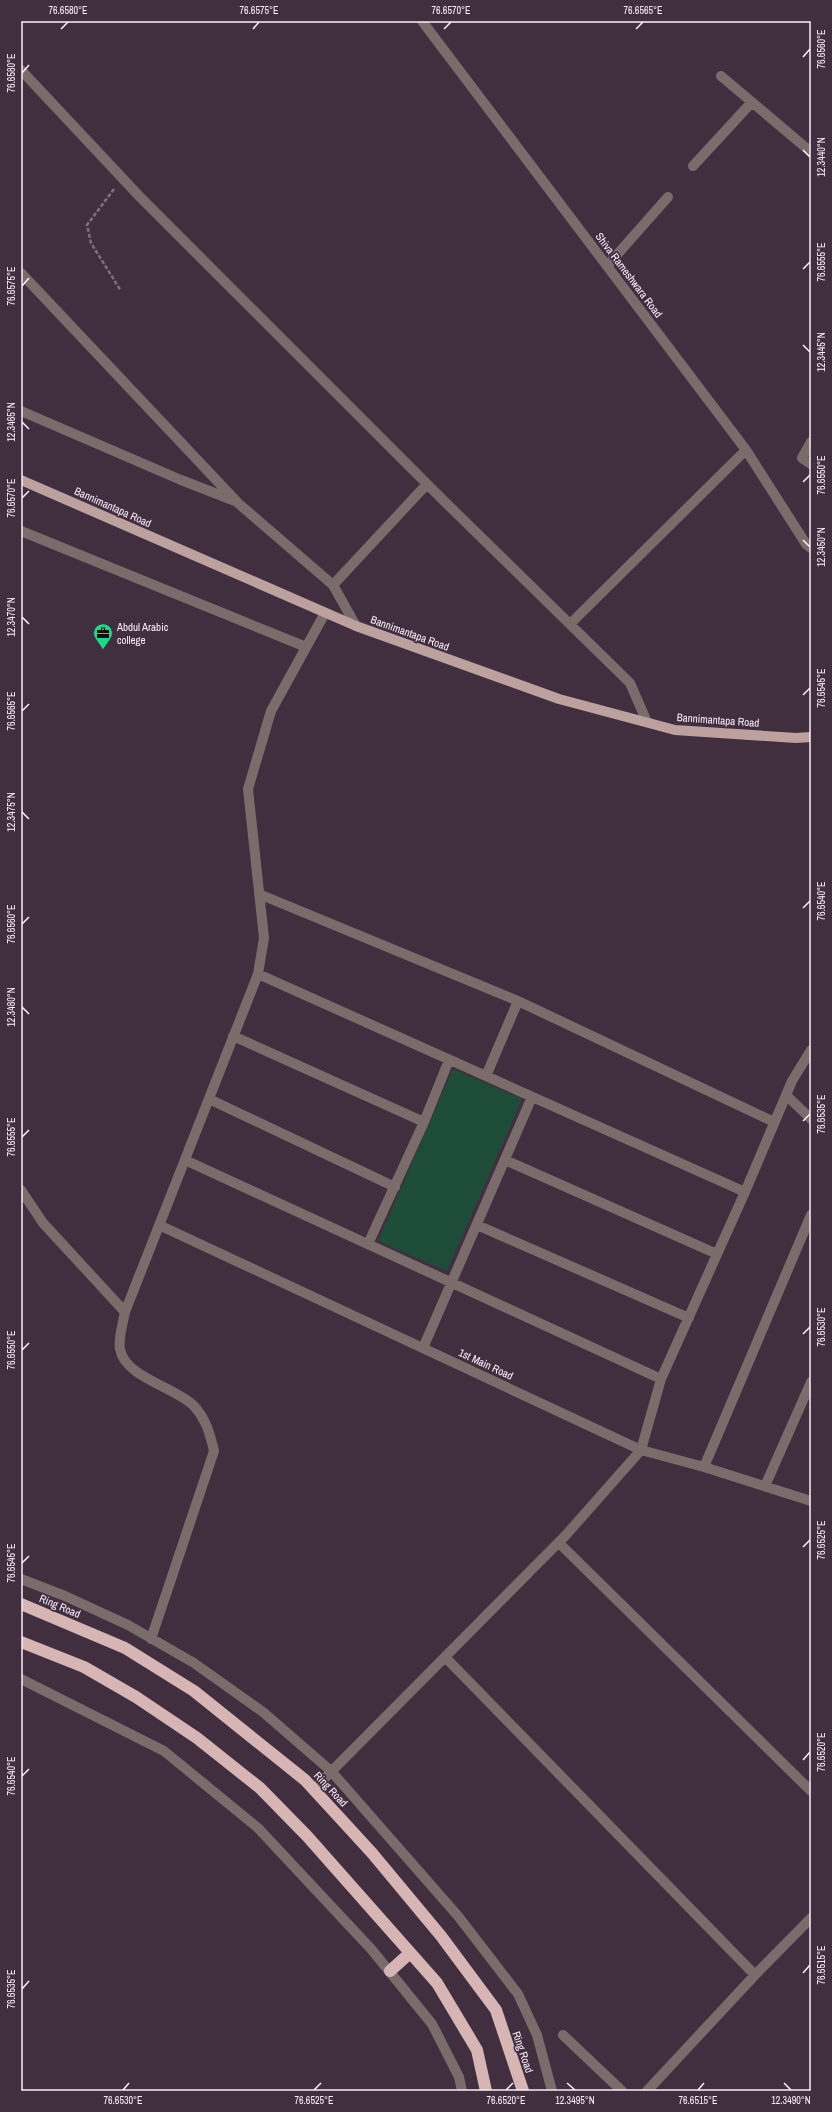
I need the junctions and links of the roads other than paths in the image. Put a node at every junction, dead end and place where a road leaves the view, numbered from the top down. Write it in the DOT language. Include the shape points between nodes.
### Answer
graph roads {
  1 [pos="422,21"];
  2 [pos="21,70"];
  3 [pos="721,76"];
  4 [pos="752,102"];
  5 [pos="811,152"];
  6 [pos="693,166"];
  7 [pos="668,197"];
  8 [pos="607,266"];
  9 [pos="21,273"];
  10 [pos="21,411"];
  11 [pos="811,442"];
  12 [pos="746,450"];
  13 [pos="811,464"];
  14 [pos="21,480"];
  15 [pos="427,484"];
  16 [pos="238,502"];
  17 [pos="21,532"];
  18 [pos="811,548"];
  19 [pos="333,585"];
  20 [pos="325,613"];
  21 [pos="570,624"];
  22 [pos="356,626"];
  23 [pos="306,647"];
  24 [pos="647,722"];
  25 [pos="811,737"];
  26 [pos="259,894"];
  27 [pos="258,974"];
  28 [pos="518,1001"];
  29 [pos="233,1036"];
  30 [pos="811,1050"];
  31 [pos="449,1060"];
  32 [pos="486,1076"];
  33 [pos="786,1094"];
  34 [pos="532,1097"];
  35 [pos="209,1098"];
  36 [pos="811,1119"];
  37 [pos="424,1122"];
  38 [pos="774,1122"];
  39 [pos="185,1160"];
  40 [pos="505,1160"];
  41 [pos="395,1187"];
  42 [pos="21,1190"];
  43 [pos="745,1192"];
  44 [pos="811,1215"];
  45 [pos="159,1225"];
  46 [pos="477,1225"];
  47 [pos="368,1244"];
  48 [pos="717,1254"];
  49 [pos="452,1283"];
  50 [pos="125,1312"];
  51 [pos="688,1318"];
  52 [pos="423,1348"];
  53 [pos="661,1378"];
  54 [pos="811,1382"];
  55 [pos="641,1450"];
  56 [pos="704,1467"];
  57 [pos="766,1486"];
  58 [pos="811,1501"];
  59 [pos="559,1542"];
  60 [pos="21,1579"];
  61 [pos="21,1604"];
  62 [pos="151,1639"];
  63 [pos="21,1642"];
  64 [pos="445,1657"];
  65 [pos="21,1679"];
  66 [pos="330,1771"];
  67 [pos="314,1789"];
  68 [pos="811,1791"];
  69 [pos="811,1918"];
  70 [pos="410,1953"];
  71 [pos="390,1971"];
  72 [pos="754,1975"];
  73 [pos="563,2035"];
  74 [pos="462,2091"];
  75 [pos="486,2091"];
  76 [pos="523,2091"];
  77 [pos="552,2091"];
  78 [pos="622,2091"];
  79 [pos="647,2091"];
  1 -- 8 [label="street, Shiva Rameshwara Road"];
  2 -- 15 [label="street" via="123,178"];
  3 -- 4 [label="street"];
  4 -- 5 [label="street"];
  4 -- 6 [label="street"];
  7 -- 8 [label="street"];
  8 -- 12 [label="street, Shiva Rameshwara Road"];
  9 -- 16 [label="street"];
  10 -- 16 [label="street"];
  11 -- 13 [label="street" via="802,458"];
  12 -- 18 [label="street, Shiva Rameshwara Road"];
  12 -- 21 [label="street"];
  14 -- 20 [label="main road, Bannimantapa Road"];
  15 -- 19 [label="street"];
  15 -- 21 [label="street"];
  16 -- 19 [label="street"];
  17 -- 23 [label="street"];
  19 -- 22 [label="street"];
  20 -- 22 [label="main road, Bannimantapa Road"];
  20 -- 23 [label="street"];
  21 -- 24 [label="street" via="630,683"];
  22 -- 24 [label="main road, Bannimantapa Road" via="560,699"];
  23 -- 26 [label="street" via="271,711 248,789"];
  24 -- 25 [label="main road, Bannimantapa Road" via="675,730"];
  26 -- 27 [label="street" via="264,938"];
  26 -- 28 [label="street"];
  27 -- 29 [label="street"];
  27 -- 31 [label="street"];
  28 -- 32 [label="street"];
  28 -- 38 [label="street"];
  29 -- 35 [label="street"];
  29 -- 37 [label="street"];
  30 -- 33 [label="street"];
  31 -- 32 [label="street"];
  31 -- 37 [label="street"];
  32 -- 34 [label="street"];
  33 -- 36 [label="street"];
  33 -- 38 [label="street"];
  34 -- 40 [label="street"];
  34 -- 43 [label="street"];
  35 -- 39 [label="street"];
  35 -- 41 [label="street"];
  37 -- 41 [label="street"];
  38 -- 43 [label="street"];
  39 -- 45 [label="street"];
  39 -- 47 [label="street"];
  40 -- 46 [label="street"];
  40 -- 48 [label="street"];
  41 -- 47 [label="street"];
  42 -- 50 [label="street" via="43,1223"];
  43 -- 48 [label="street"];
  44 -- 56 [label="street"];
  45 -- 50 [label="street"];
  45 -- 52 [label="street, 1st Main Road"];
  46 -- 49 [label="street"];
  46 -- 51 [label="street"];
  47 -- 49 [label="street"];
  48 -- 51 [label="street"];
  49 -- 52 [label="street"];
  49 -- 53 [label="street"];
  50 -- 62 [label="street" via="119,1348 123,1357 136,1370 193,1405 204,1420 214,1451"];
  51 -- 53 [label="street"];
  52 -- 55 [label="street, 1st Main Road"];
  53 -- 55 [label="street"];
  54 -- 57 [label="street"];
  55 -- 56 [label="street, 1st Main Road"];
  55 -- 59 [label="street"];
  56 -- 57 [label="street, 1st Main Road"];
  57 -- 58 [label="street, 1st Main Road"];
  59 -- 64 [label="street"];
  59 -- 68 [label="street"];
  60 -- 62 [label="street" via="128,1625"];
  61 -- 67 [label="highway, Ring Road" via="125,1648 194,1691"];
  62 -- 66 [label="street" via="194,1663 263,1712"];
  63 -- 70 [label="highway" via="84,1667 136,1696 197,1738 260,1788 307,1836"];
  64 -- 66 [label="street"];
  64 -- 72 [label="street"];
  65 -- 71 [label="street" via="164,1751 258,1828"];
  66 -- 67 [label="street"];
  66 -- 77 [label="street" via="458,1916 518,1994 537,2035"];
  67 -- 76 [label="highway, Ring Road" via="372,1853 441,1936 496,2010"];
  69 -- 72 [label="street"];
  70 -- 71 [label="highway"];
  70 -- 75 [label="highway" via="437,1983 477,2050"];
  71 -- 74 [label="street" via="432,2024 459,2077"];
  72 -- 79 [label="street"];
  73 -- 78 [label="street"];
}
